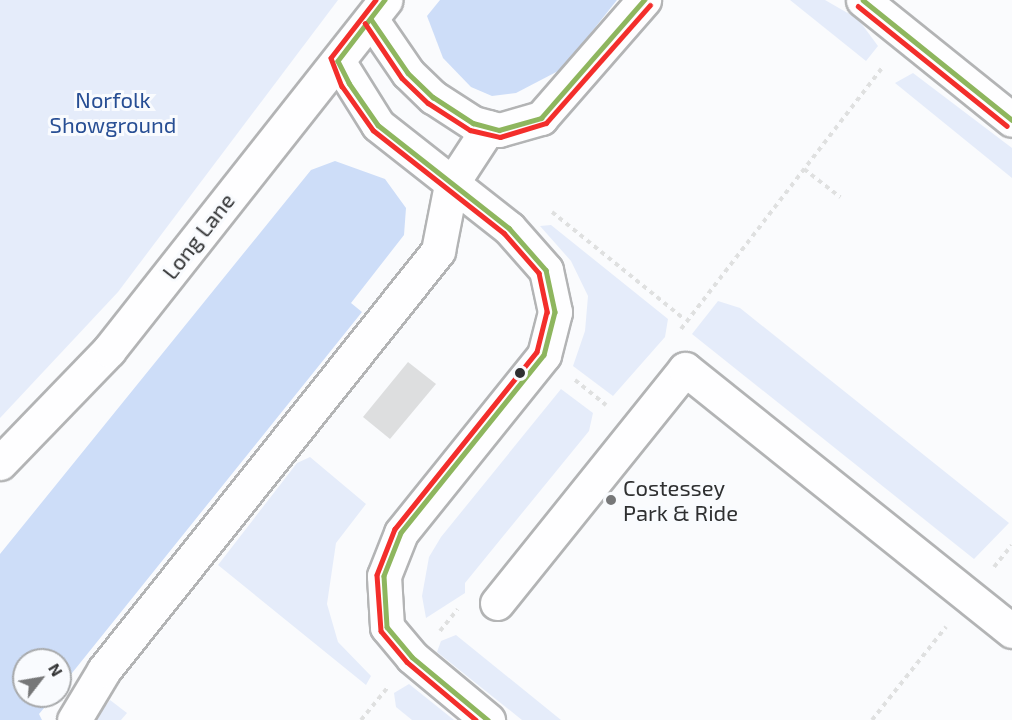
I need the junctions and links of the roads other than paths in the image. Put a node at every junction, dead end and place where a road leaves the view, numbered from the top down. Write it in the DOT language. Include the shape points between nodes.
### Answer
graph roads {
  1 [pos="644,0"];
  2 [pos="862,0"];
  3 [pos="378,10"];
  4 [pos="338,61"];
  5 [pos="1012,120"];
  6 [pos="489,127"];
  7 [pos="451,186"];
  8 [pos="0,463"];
  9 [pos="497,603"];
  10 [pos="1012,630"];
  11 [pos="74,720"];
  12 [pos="488,720"];
  1 -- 6 [label="street" via="541,118 499,129"];
  2 -- 5 [label="street"];
  3 -- 4 [label="street, Long Lane"];
  3 -- 6 [label="street" via="408,73 433,97 473,123"];
  4 -- 7 [label="street" via="378,125"];
  4 -- 8 [label="street, Long Lane" via="109,350"];
  6 -- 7 [label="street"];
  7 -- 11 [label="street" via="438,250 117,654"];
  7 -- 12 [label="street" via="509,228 546,270 555,312 544,355 401,533 384,576 387,627 412,657"];
  9 -- 10 [label="street" via="685,369"];
}
